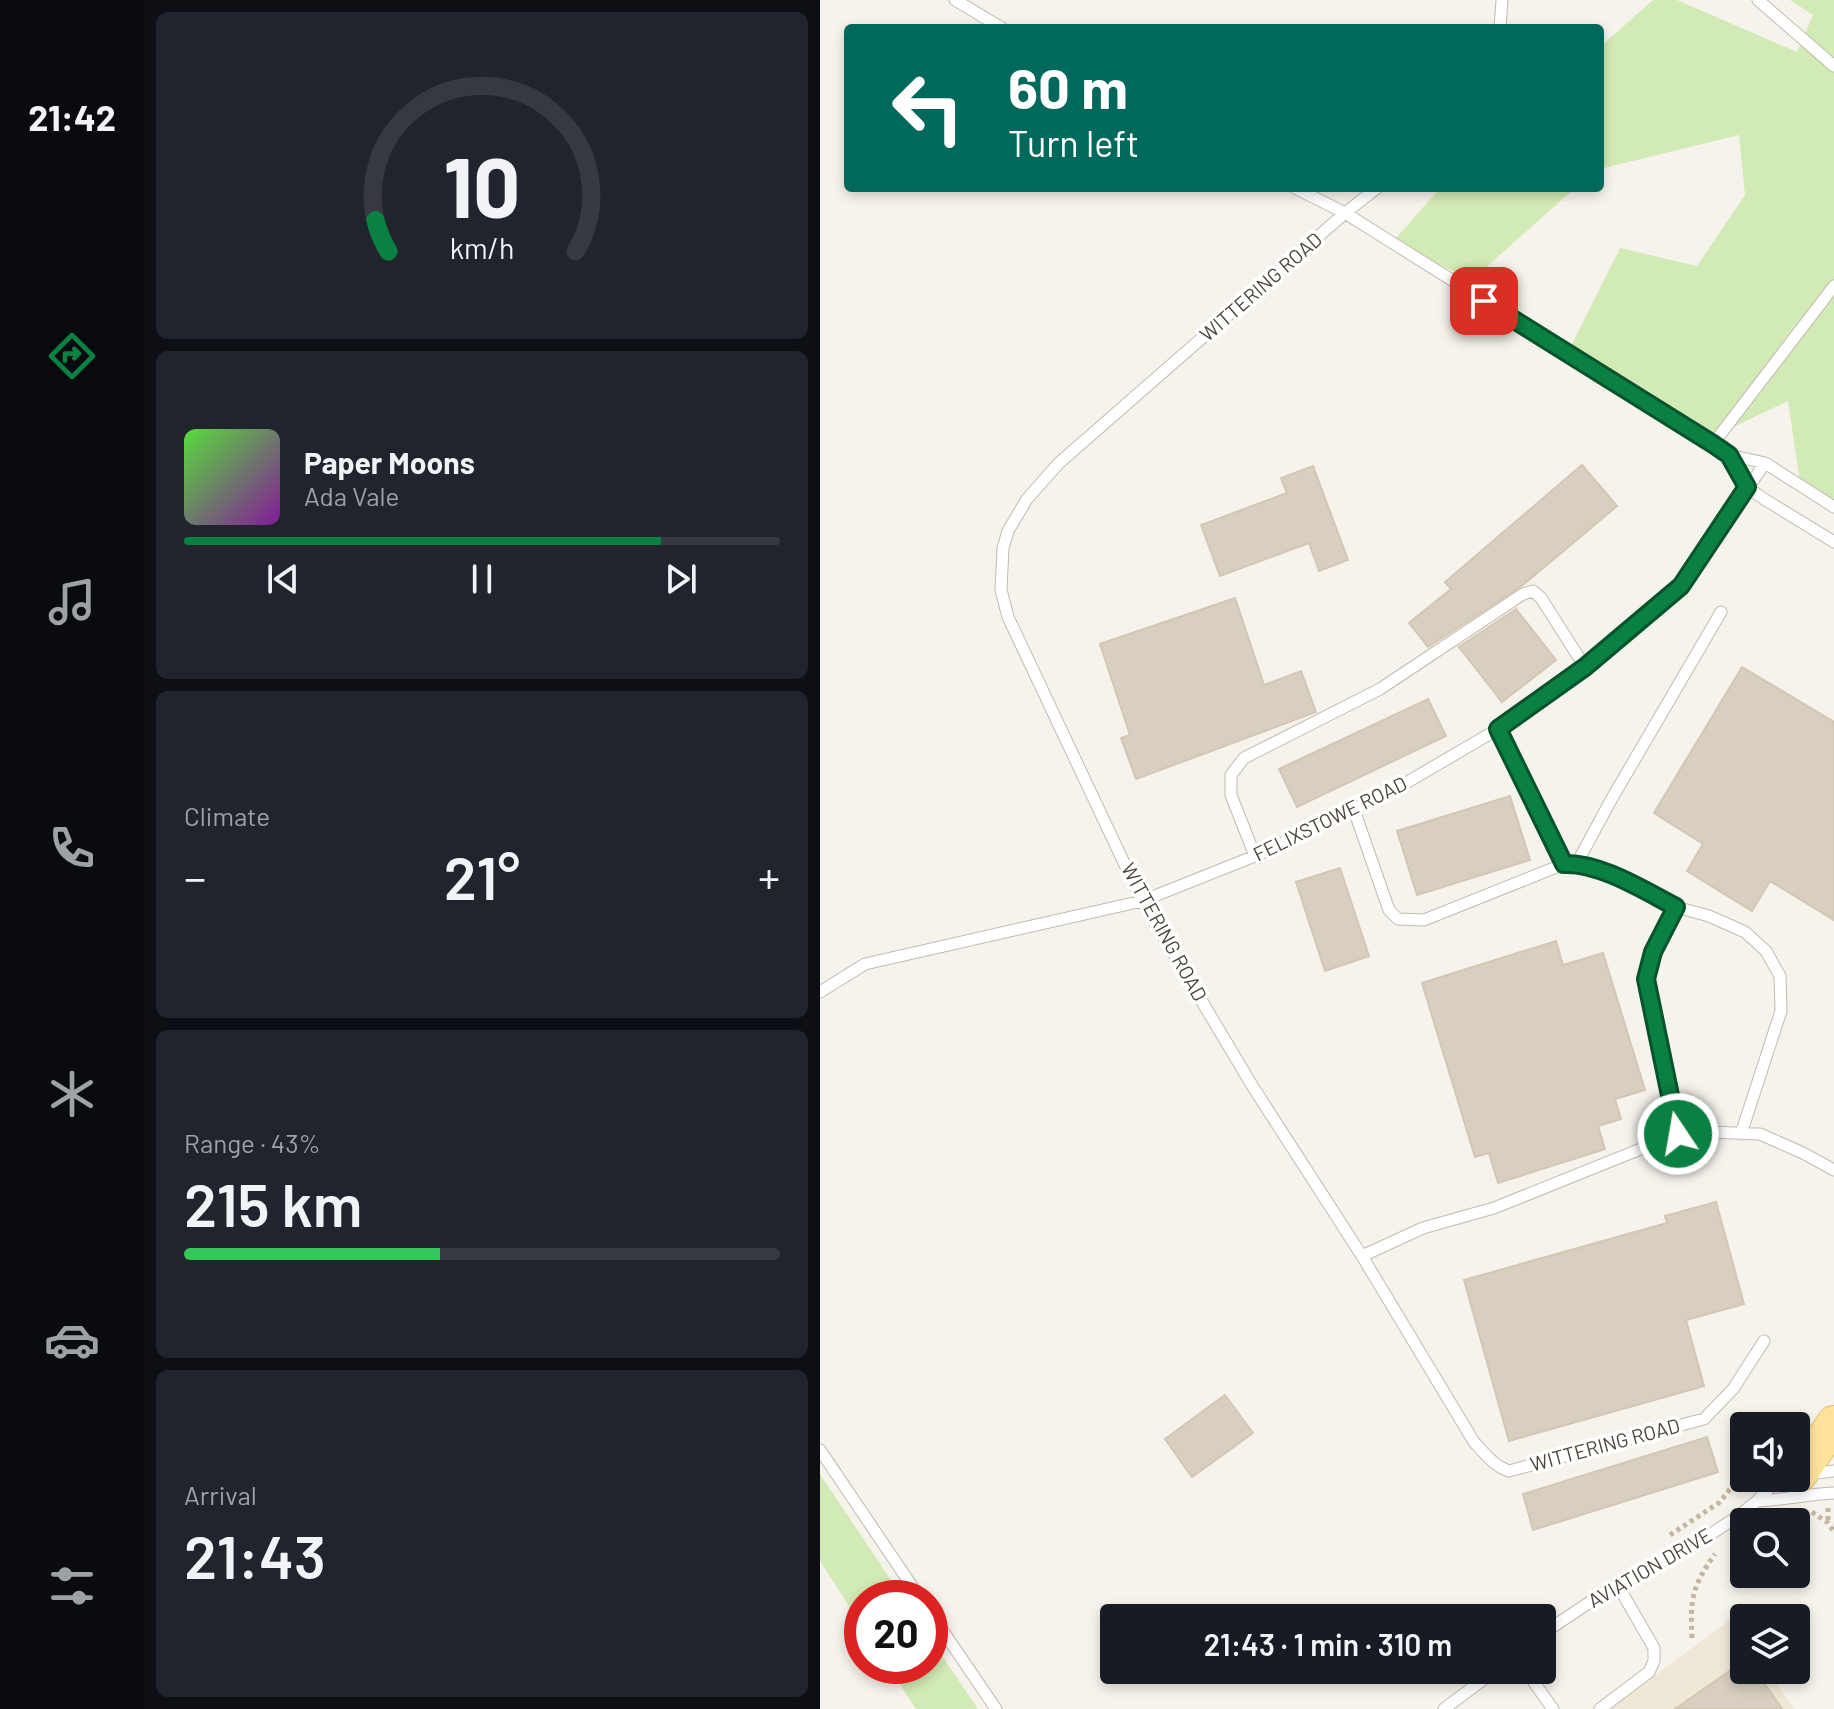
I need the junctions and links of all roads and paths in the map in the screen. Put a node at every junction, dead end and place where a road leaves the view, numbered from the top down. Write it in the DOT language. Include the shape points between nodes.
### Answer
graph roads {
  1 [pos="955,0"];
  2 [pos="1502,0"];
  3 [pos="1758,0"];
  4 [pos="995,24"];
  5 [pos="1500,24"];
  6 [pos="1834,66"];
  7 [pos="1303,192"];
  8 [pos="1372,192"];
  9 [pos="1345,213"];
  10 [pos="1834,286"];
  11 [pos="1713,444"];
  12 [pos="1729,455"];
  13 [pos="1765,463"];
  14 [pos="1747,487"];
  15 [pos="1834,507"];
  16 [pos="1834,542"];
  17 [pos="1721,612"];
  18 [pos="1585,667"];
  19 [pos="1498,729"];
  20 [pos="1354,810"];
  21 [pos="1255,856"];
  22 [pos="1577,863"];
  23 [pos="1564,864"];
  24 [pos="1142,901"];
  25 [pos="1676,907"];
  26 [pos="820,992"];
  27 [pos="1678,1134"];
  28 [pos="1741,1134"];
  29 [pos="1834,1170"];
  30 [pos="1362,1256"];
  31 [pos="1764,1341"];
  32 [pos="1834,1423"];
  33 [pos="820,1450"];
  34 [pos="1810,1456"];
  35 [pos="1834,1471"];
  36 [pos="1810,1474"];
  37 [pos="1730,1489"];
  38 [pos="1766,1492"];
  39 [pos="1834,1493"];
  40 [pos="1757,1501"];
  41 [pos="1663,1539"];
  42 [pos="1718,1550"];
  43 [pos="908,1580"];
  44 [pos="1617,1584"];
  45 [pos="1556,1625"];
  46 [pos="948,1638"];
  47 [pos="1692,1638"];
  48 [pos="1477,1684"];
  49 [pos="1535,1684"];
  50 [pos="996,1709"];
  51 [pos="1444,1709"];
  52 [pos="1553,1709"];
  53 [pos="1600,1709"];
  1 -- 4 [label="lane"];
  2 -- 5 [label="lane"];
  3 -- 6 [label="lane"];
  7 -- 9 [label="lane"];
  8 -- 9 [label="lane, WITTERING ROAD"];
  9 -- 11 [label="lane"];
  9 -- 24 [label="lane, WITTERING ROAD" via="1059,463 1008,531 1001,590 1008,617"];
  10 -- 11 [label="lane"];
  11 -- 12 [label="lane"];
  12 -- 13 [label="lane"];
  12 -- 14 [label="lane"];
  13 -- 14 [label="lane, FELIXSTOWE ROAD"];
  13 -- 15 [label="lane"];
  14 -- 16 [label="lane"];
  14 -- 18 [label="lane, FELIXSTOWE ROAD" via="1681,586"];
  17 -- 22 [label="lane"];
  18 -- 19 [label="lane, FELIXSTOWE ROAD"];
  18 -- 21 [label="lane" via="1541,598 1533,591 1523,594 1380,689 1244,758 1231,775 1231,795"];
  19 -- 20 [label="lane, FELIXSTOWE ROAD"];
  19 -- 23 [label="lane"];
  20 -- 21 [label="lane, FELIXSTOWE ROAD"];
  20 -- 23 [label="lane" via="1389,910 1398,919 1424,920"];
  21 -- 24 [label="lane, FELIXSTOWE ROAD"];
  22 -- 23 [label="lane"];
  22 -- 25 [label="lane"];
  24 -- 26 [label="lane, FELIXSTOWE ROAD" via="865,964"];
  24 -- 30 [label="lane, WITTERING ROAD"];
  25 -- 27 [label="lane" via="1646,979"];
  25 -- 28 [label="lane" via="1745,932 1766,951 1780,976 1781,1011"];
  27 -- 28 [label="lane"];
  27 -- 30 [label="lane" via="1494,1208 1423,1228"];
  28 -- 29 [label="lane" via="1760,1134"];
  30 -- 31 [label="lane, WITTERING ROAD" via="1474,1442 1493,1463 1509,1471 1704,1419 1733,1389"];
  32 -- 34 [label="main road"];
  33 -- 43 [label="lane"];
  35 -- 36 [label="lane"];
  37 -- 41 [label="path" via="1720,1502"];
  38 -- 40 [label="lane, AVIATION DRIVE"];
  39 -- 40 [label="lane"];
  40 -- 44 [label="lane, AVIATION DRIVE" via="1694,1545"];
  42 -- 47 [label="path" via="1698,1579"];
  44 -- 45 [label="lane, AVIATION DRIVE"];
  44 -- 53 [label="lane" via="1654,1648 1654,1661 1649,1672"];
  46 -- 50 [label="lane"];
  48 -- 51 [label="lane"];
  49 -- 52 [label="lane"];
}
